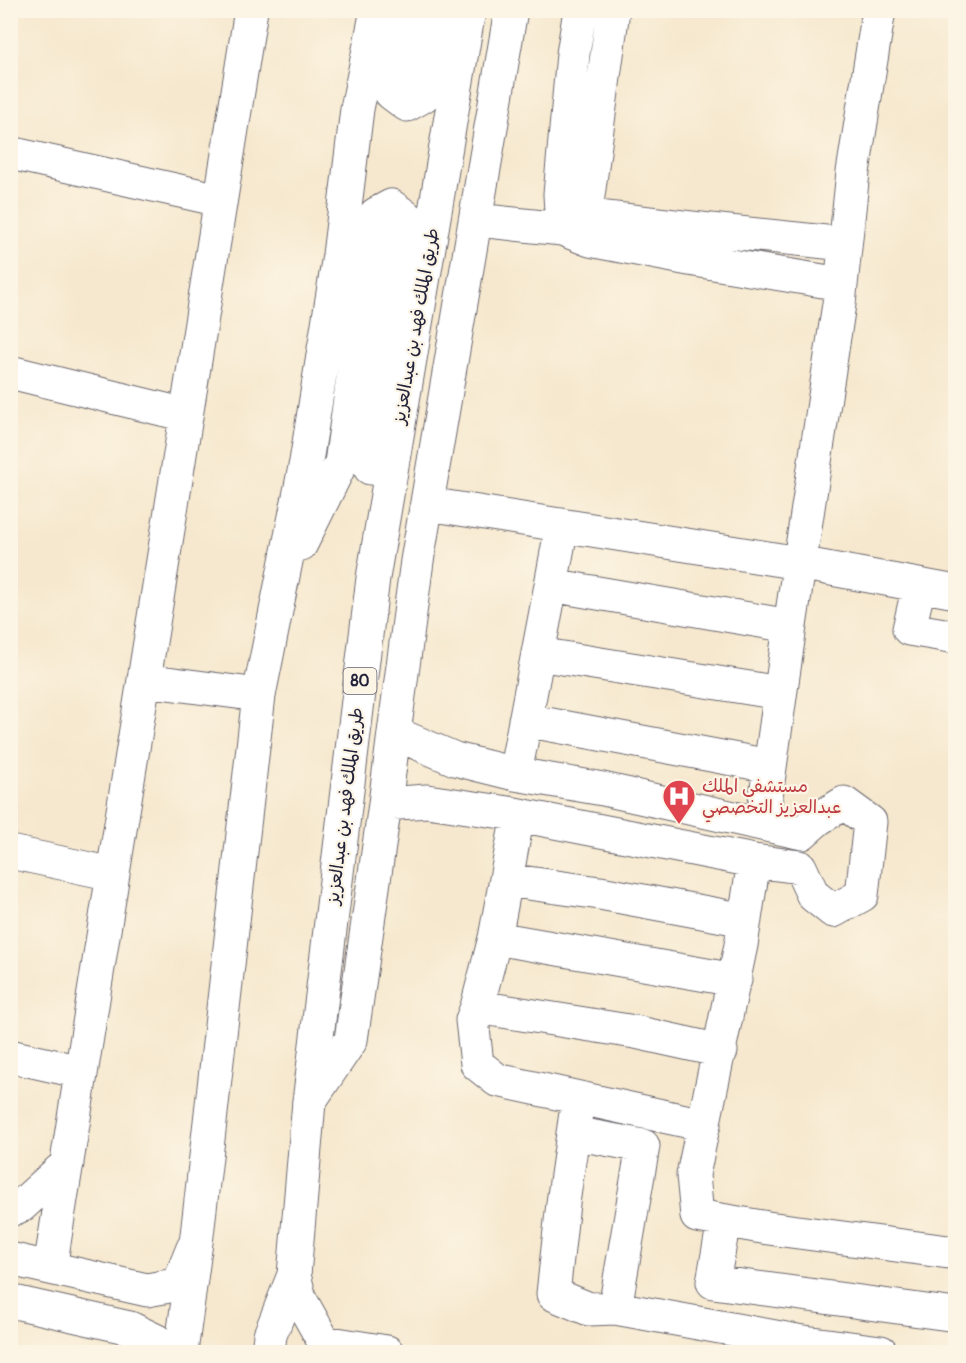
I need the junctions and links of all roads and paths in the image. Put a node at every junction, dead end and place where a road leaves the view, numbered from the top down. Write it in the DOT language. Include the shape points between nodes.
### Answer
graph roads {
  1 [pos="251,10"];
  2 [pos="377,10"];
  3 [pos="407,10"];
  4 [pos="437,10"];
  5 [pos="469,10"];
  6 [pos="511,10"];
  7 [pos="579,10"];
  8 [pos="613,10"];
  9 [pos="879,10"];
  10 [pos="10,153"];
  11 [pos="220,200"];
  12 [pos="477,220"];
  13 [pos="562,229"];
  14 [pos="845,244"];
  15 [pos="841,284"];
  16 [pos="10,372"];
  17 [pos="186,414"];
  18 [pos="428,504"];
  19 [pos="562,525"];
  20 [pos="799,562"];
  21 [pos="373,578"];
  22 [pos="551,585"];
  23 [pos="281,586"];
  24 [pos="919,586"];
  25 [pos="956,592"];
  26 [pos="790,626"];
  27 [pos="956,637"];
  28 [pos="538,654"];
  29 [pos="144,680"];
  30 [pos="780,693"];
  31 [pos="259,695"];
  32 [pos="525,720"];
  33 [pos="394,733"];
  34 [pos="770,766"];
  35 [pos="515,774"];
  36 [pos="385,804"];
  37 [pos="518,815"];
  38 [pos="762,824"];
  39 [pos="10,852"];
  40 [pos="754,861"];
  41 [pos="113,874"];
  42 [pos="506,880"];
  43 [pos="745,920"];
  44 [pos="495,938"];
  45 [pos="735,980"];
  46 [pos="477,1007"];
  47 [pos="721,1051"];
  48 [pos="10,1056"];
  49 [pos="81,1072"];
  50 [pos="578,1099"];
  51 [pos="309,1102"];
  52 [pos="704,1125"];
  53 [pos="573,1132"];
  54 [pos="67,1164"];
  55 [pos="10,1210"];
  56 [pos="724,1221"];
  57 [pos="197,1235"];
  58 [pos="956,1253"];
  59 [pos="10,1259"];
  60 [pos="50,1268"];
  61 [pos="294,1275"];
  62 [pos="713,1282"];
  63 [pos="10,1301"];
  64 [pos="615,1308"];
  65 [pos="901,1308"];
  66 [pos="956,1315"];
  67 [pos="706,1326"];
  68 [pos="166,1353"];
  69 [pos="181,1353"];
  70 [pos="268,1353"];
  71 [pos="387,1353"];
  72 [pos="881,1353"];
  73 [pos="893,1353"];
  1 -- 11 [label="main road"];
  2 -- 23 [label="main road" via="357,109 339,255 306,462"];
  3 -- 4 [label="main road" via="391,93 406,105 423,96"];
  5 -- 21 [label="main road, طريق الملك فهد بن عبدالعزيز / 80"];
  6 -- 12 [label="main road"];
  7 -- 13 [label="main road" via="560,195"];
  8 -- 13 [label="main road" via="588,196"];
  9 -- 14 [label="main road"];
  10 -- 11 [label="main road"];
  11 -- 17 [label="main road"];
  12 -- 13 [label="main road"];
  12 -- 18 [label="main road"];
  13 -- 14 [label="main road" via="598,217"];
  13 -- 15 [label="main road" via="590,240"];
  14 -- 15 [label="main road"];
  15 -- 20 [label="main road"];
  16 -- 17 [label="main road"];
  17 -- 29 [label="main road"];
  18 -- 19 [label="main road"];
  18 -- 33 [label="main road"];
  19 -- 20 [label="main road"];
  19 -- 22 [label="main road"];
  20 -- 24 [label="main road"];
  20 -- 26 [label="main road"];
  21 -- 23 [label="main road" via="370,467 405,216 392,206 376,214 341,463"];
  21 -- 51 [label="main road, طريق الملك فهد بن عبدالعزيز / 80"];
  22 -- 26 [label="main road"];
  22 -- 28 [label="main road"];
  23 -- 31 [label="main road"];
  24 -- 25 [label="main road"];
  24 -- 27 [label="main road" via="909,629"];
  26 -- 30 [label="main road"];
  28 -- 30 [label="main road"];
  28 -- 32 [label="main road"];
  29 -- 31 [label="main road"];
  29 -- 41 [label="main road"];
  30 -- 34 [label="main road"];
  31 -- 57 [label="main road"];
  32 -- 34 [label="main road"];
  32 -- 35 [label="main road"];
  33 -- 35 [label="main road" via="455,759"];
  33 -- 36 [label="main road"];
  34 -- 38 [label="main road"];
  35 -- 38 [label="main road"];
  36 -- 37 [label="main road" via="427,801"];
  36 -- 51 [label="main road" via="351,1040"];
  37 -- 40 [label="main road"];
  37 -- 42 [label="main road"];
  38 -- 40 [label="main road" via="802,833 844,803 870,822 862,896 833,911 813,895 800,867"];
  39 -- 41 [label="main road"];
  40 -- 43 [label="main road"];
  41 -- 49 [label="main road"];
  42 -- 43 [label="main road"];
  42 -- 44 [label="main road"];
  43 -- 45 [label="main road"];
  44 -- 45 [label="main road"];
  44 -- 46 [label="main road"];
  45 -- 47 [label="main road"];
  46 -- 47 [label="main road" via="635,1032"];
  46 -- 50 [label="main road" via="472,1020 477,1064 497,1080"];
  47 -- 52 [label="main road"];
  48 -- 49 [label="main road"];
  49 -- 54 [label="main road"];
  50 -- 52 [label="main road"];
  50 -- 53 [label="main road"];
  51 -- 61 [label="main road, طريق الملك فهد بن عبدالعزيز / 80"];
  52 -- 56 [label="main road" via="693,1175 697,1216"];
  53 -- 64 [label="main road" via="553,1294 589,1309"];
  53 -- 64 [label="main road" via="643,1146"];
  54 -- 55 [label="main road" via="22,1205"];
  54 -- 60 [label="main road"];
  56 -- 58 [label="main road"];
  56 -- 62 [label="main road"];
  57 -- 60 [label="main road" via="176,1285 147,1290"];
  57 -- 69 [label="main road"];
  59 -- 60 [label="main road"];
  61 -- 70 [label="main road, طريق الملك فهد بن عبدالعزيز / 80" via="270,1335"];
  61 -- 71 [label="main road" via="300,1299 324,1342"];
  62 -- 65 [label="main road"];
  62 -- 67 [label="main road"];
  63 -- 68 [label="main road" via="130,1328 157,1341"];
  64 -- 67 [label="main road"];
  65 -- 66 [label="main road"];
  65 -- 73 [label="main road"];
  67 -- 72 [label="main road"];
}
